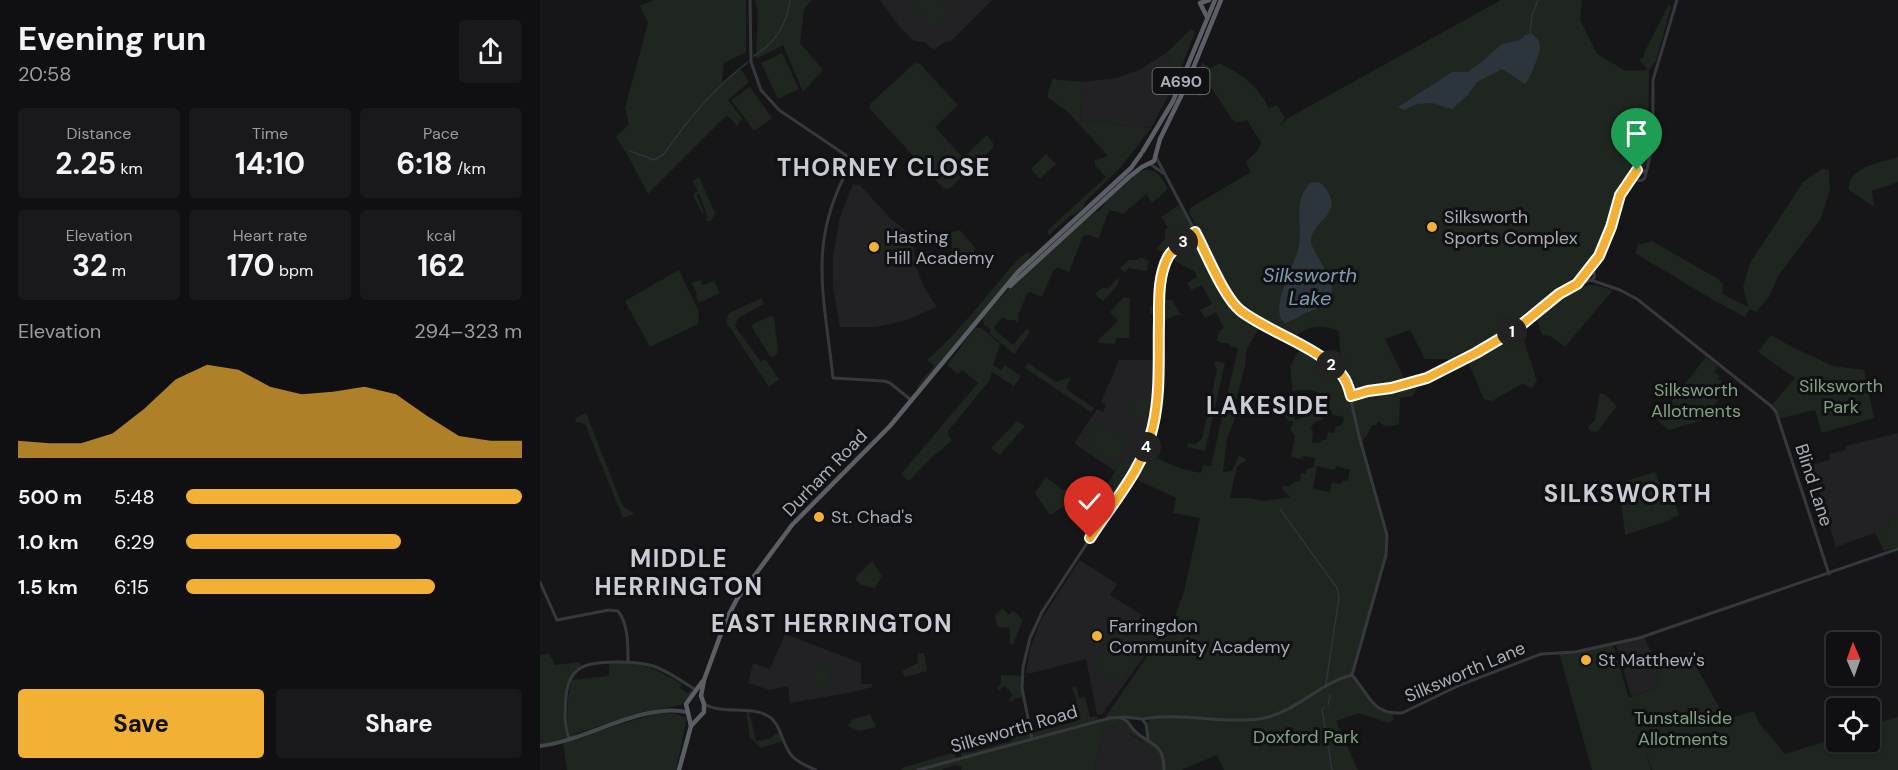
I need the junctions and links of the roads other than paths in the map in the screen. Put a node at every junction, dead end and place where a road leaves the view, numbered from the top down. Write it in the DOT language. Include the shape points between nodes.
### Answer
graph roads {
  1 [pos="750,0"];
  2 [pos="1209,0"];
  3 [pos="1215,0"];
  4 [pos="1221,0"];
  5 [pos="1678,0"];
  6 [pos="1197,1"];
  7 [pos="1207,20"];
  8 [pos="1219,26"];
  9 [pos="1209,30"];
  10 [pos="1142,153"];
  11 [pos="1155,155"];
  12 [pos="1148,163"];
  13 [pos="1648,164"];
  14 [pos="1641,169"];
  15 [pos="1646,173"];
  16 [pos="1164,174"];
  17 [pos="1634,176"];
  18 [pos="1638,180"];
  19 [pos="1630,182"];
  20 [pos="1195,232"];
  21 [pos="1595,262"];
  22 [pos="1587,271"];
  23 [pos="1594,274"];
  24 [pos="1584,276"];
  25 [pos="1590,280"];
  26 [pos="1601,283"];
  27 [pos="1577,284"];
  28 [pos="993,303"];
  29 [pos="1351,396"];
  30 [pos="912,401"];
  31 [pos="1898,549"];
  32 [pos="1829,574"];
  33 [pos="540,582"];
  34 [pos="628,661"];
  35 [pos="1352,675"];
  36 [pos="704,680"];
  37 [pos="697,690"];
  38 [pos="689,700"];
  39 [pos="703,702"];
  40 [pos="715,708"];
  41 [pos="674,710"];
  42 [pos="688,714"];
  43 [pos="700,715"];
  44 [pos="1119,717"];
  45 [pos="1154,717"];
  46 [pos="1136,718"];
  47 [pos="1142,719"];
  48 [pos="691,726"];
  49 [pos="1132,726"];
  50 [pos="1145,726"];
  51 [pos="1138,732"];
  52 [pos="569,738"];
  53 [pos="1032,739"];
  54 [pos="1148,739"];
  55 [pos="540,746"];
  56 [pos="679,770"];
  57 [pos="816,770"];
  58 [pos="918,770"];
  59 [pos="1164,770"];
  1 -- 30 [label="street" via="751,62 760,90 779,110 854,160 832,202 821,254 832,378 884,381"];
  2 -- 6 [label="highway"];
  3 -- 7 [label="highway, Durham Road / A690"];
  4 -- 9 [label="highway, Durham Road / A690"];
  5 -- 13 [label="street" via="1653,80 1653,145"];
  6 -- 7 [label="highway"];
  7 -- 10 [label="highway, Durham Road / A690" via="1173,101"];
  8 -- 9 [label="highway"];
  9 -- 11 [label="highway, Durham Road / A690"];
  10 -- 11 [label="highway" via="1151,150"];
  10 -- 12 [label="highway" via="1142,160"];
  10 -- 28 [label="highway, Durham Road / A690" via="1131,168 1018,272"];
  11 -- 12 [label="highway, Durham Road" via="1154,161"];
  11 -- 16 [label="street"];
  12 -- 16 [label="street"];
  12 -- 28 [label="highway, Durham Road / A690"];
  13 -- 14 [label="street"];
  13 -- 15 [label="street"];
  14 -- 15 [label="street"];
  14 -- 17 [label="street"];
  15 -- 18 [label="street"];
  16 -- 20 [label="street"];
  17 -- 18 [label="street"];
  17 -- 19 [label="street"];
  18 -- 19 [label="street"];
  19 -- 21 [label="street" via="1620,195"];
  20 -- 29 [label="street" via="1238,308 1323,359 1342,374"];
  20 -- 53 [label="street" via="1169,256 1163,270 1155,411 1144,453 1042,612 1030,638 1022,688"];
  21 -- 22 [label="street"];
  21 -- 23 [label="street"];
  22 -- 23 [label="street"];
  22 -- 24 [label="street"];
  23 -- 25 [label="street"];
  23 -- 26 [label="street"];
  24 -- 25 [label="street"];
  24 -- 27 [label="street"];
  25 -- 26 [label="street"];
  25 -- 27 [label="street"];
  26 -- 32 [label="street, Blind Lane" via="1637,299 1776,412"];
  27 -- 29 [label="street" via="1515,330 1461,361 1421,380"];
  28 -- 30 [label="highway, Durham Road / A690"];
  29 -- 35 [label="street" via="1387,535 1386,555"];
  30 -- 36 [label="highway, Durham Road / A690" via="792,525 734,604"];
  31 -- 32 [label="street"];
  32 -- 35 [label="street, Silksworth Lane" via="1613,645 1541,654 1460,685 1402,713 1392,714 1375,706"];
  33 -- 34 [label="street" via="557,620 618,611 623,619"];
  34 -- 37 [label="street" via="657,667"];
  34 -- 52 [label="street" via="580,667 571,677 565,728"];
  35 -- 45 [label="street, Silksworth Road" via="1281,712 1261,718"];
  36 -- 37 [label="highway, Durham Road / A690"];
  36 -- 39 [label="highway, Durham Road / A690"];
  37 -- 38 [label="highway, Durham Road / A690"];
  38 -- 39 [label="highway"];
  38 -- 41 [label="main road"];
  38 -- 42 [label="highway, Durham Road / A690"];
  39 -- 40 [label="street"];
  39 -- 43 [label="highway, Durham Road / A690"];
  40 -- 43 [label="street"];
  40 -- 57 [label="street" via="770,717 793,757"];
  41 -- 42 [label="main road"];
  41 -- 52 [label="main road" via="654,712"];
  42 -- 43 [label="highway"];
  42 -- 48 [label="highway, Durham Road / A690"];
  43 -- 48 [label="highway, Durham Road / A690"];
  44 -- 46 [label="street, Silksworth Road"];
  44 -- 49 [label="street"];
  44 -- 53 [label="street, Silksworth Road"];
  45 -- 47 [label="street, Silksworth Road"];
  45 -- 50 [label="street"];
  46 -- 47 [label="street, Silksworth Road"];
  46 -- 49 [label="street"];
  47 -- 50 [label="street"];
  48 -- 56 [label="highway, Durham Road / A690"];
  49 -- 51 [label="street"];
  50 -- 51 [label="street" via="1143,732"];
  50 -- 54 [label="street"];
  51 -- 54 [label="street"];
  52 -- 55 [label="main road"];
  53 -- 58 [label="street, Silksworth Road"];
  54 -- 59 [label="street" via="1161,753"];
}
